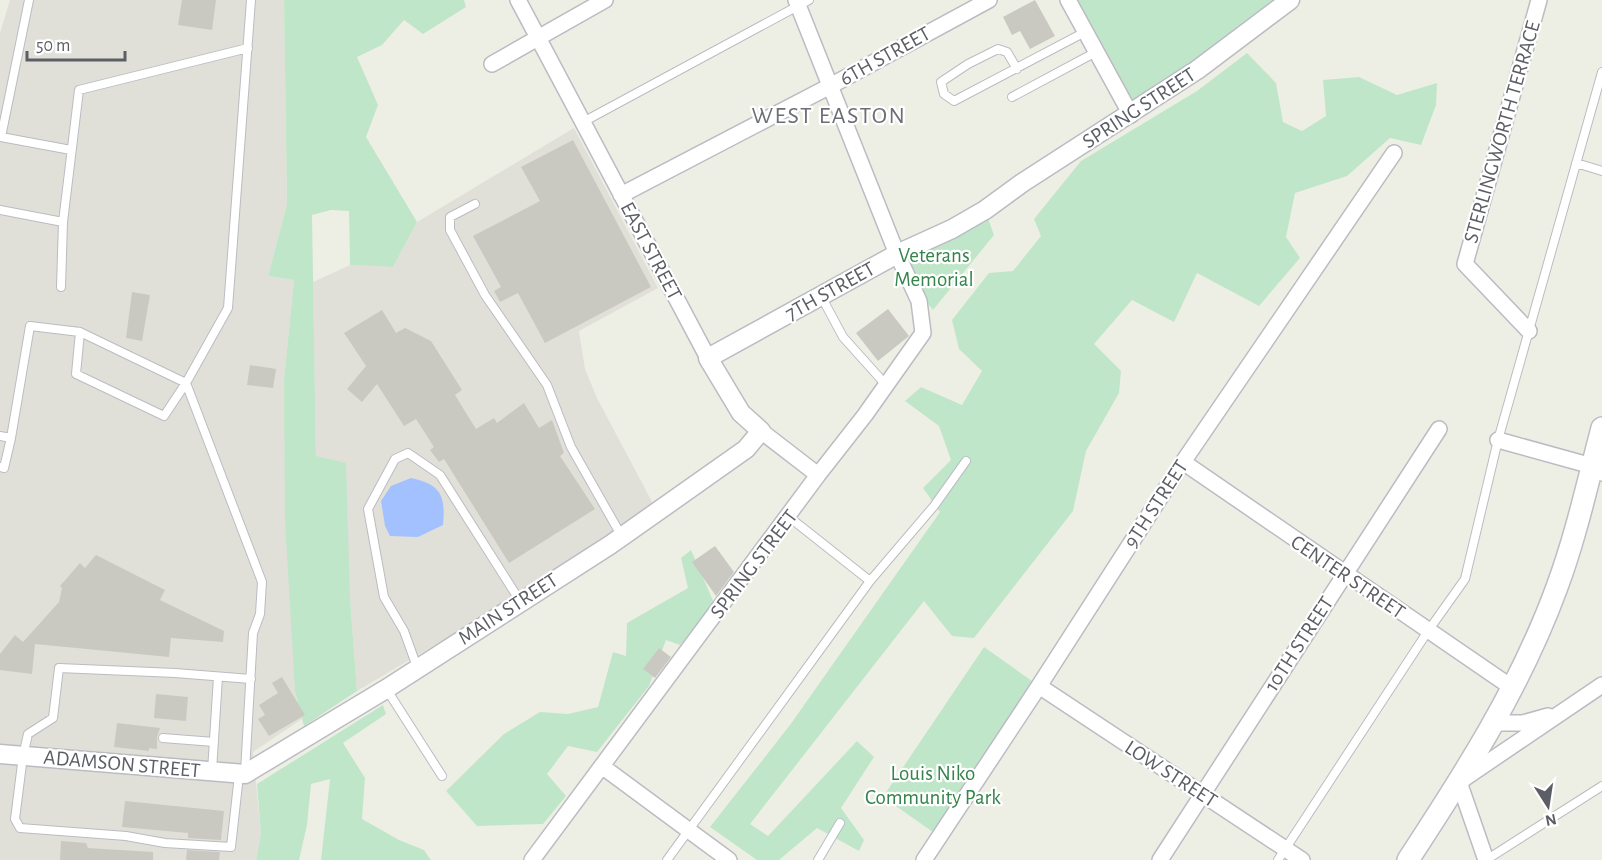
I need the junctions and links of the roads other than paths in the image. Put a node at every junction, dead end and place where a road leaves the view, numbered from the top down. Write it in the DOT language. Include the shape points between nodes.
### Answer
graph roads {
  1 [pos="30,0"];
  2 [pos="251,0"];
  3 [pos="518,0"];
  4 [pos="606,0"];
  5 [pos="989,0"];
  6 [pos="1068,0"];
  7 [pos="1290,0"];
  8 [pos="1539,0"];
  9 [pos="801,2"];
  10 [pos="1085,32"];
  11 [pos="537,38"];
  12 [pos="248,48"];
  13 [pos="1096,52"];
  14 [pos="492,64"];
  15 [pos="1017,69"];
  16 [pos="1602,72"];
  17 [pos="832,86"];
  18 [pos="1012,97"];
  19 [pos="1131,115"];
  20 [pos="582,122"];
  21 [pos="71,150"];
  22 [pos="1394,153"];
  23 [pos="1576,163"];
  24 [pos="1602,171"];
  25 [pos="621,195"];
  26 [pos="475,204"];
  27 [pos="0,210"];
  28 [pos="985,210"];
  29 [pos="63,222"];
  30 [pos="897,254"];
  31 [pos="61,287"];
  32 [pos="821,296"];
  33 [pos="1528,331"];
  34 [pos="80,332"];
  35 [pos="708,358"];
  36 [pos="186,383"];
  37 [pos="887,386"];
  38 [pos="1602,428"];
  39 [pos="1439,429"];
  40 [pos="761,431"];
  41 [pos="0,436"];
  42 [pos="11,438"];
  43 [pos="1498,440"];
  44 [pos="966,461"];
  45 [pos="1183,462"];
  46 [pos="0,467"];
  47 [pos="1597,470"];
  48 [pos="818,475"];
  49 [pos="789,517"];
  50 [pos="622,537"];
  51 [pos="1345,574"];
  52 [pos="870,580"];
  53 [pos="520,601"];
  54 [pos="1428,631"];
  55 [pos="418,668"];
  56 [pos="218,676"];
  57 [pos="251,679"];
  58 [pos="1602,685"];
  59 [pos="1039,687"];
  60 [pos="386,689"];
  61 [pos="1514,689"];
  62 [pos="1565,709"];
  63 [pos="1495,723"];
  64 [pos="163,738"];
  65 [pos="214,742"];
  66 [pos="0,754"];
  67 [pos="23,756"];
  68 [pos="603,767"];
  69 [pos="212,771"];
  70 [pos="242,773"];
  71 [pos="442,776"];
  72 [pos="1459,782"];
  73 [pos="1602,786"];
  74 [pos="1203,794"];
  75 [pos="840,823"];
  76 [pos="689,830"];
  77 [pos="1282,855"];
  78 [pos="532,860"];
  79 [pos="667,860"];
  80 [pos="729,860"];
  81 [pos="818,860"];
  82 [pos="924,860"];
  83 [pos="1160,860"];
  84 [pos="1302,860"];
  85 [pos="1408,860"];
  86 [pos="1486,860"];
  1 -- 21 [label="lane" via="1,137"];
  2 -- 12 [label="lane"];
  3 -- 11 [label="street, EAST STREET"];
  4 -- 11 [label="street"];
  5 -- 17 [label="street, 6TH STREET"];
  6 -- 10 [label="street"];
  7 -- 19 [label="street, SPRING STREET"];
  8 -- 33 [label="street, STERLINGWORTH TERRACE" via="1466,264"];
  9 -- 17 [label="street"];
  9 -- 20 [label="lane"];
  10 -- 13 [label="street"];
  10 -- 15 [label="lane"];
  11 -- 14 [label="street"];
  11 -- 20 [label="street, EAST STREET"];
  12 -- 21 [label="lane" via="79,90"];
  12 -- 36 [label="lane" via="228,308"];
  13 -- 18 [label="lane"];
  13 -- 19 [label="street"];
  15 -- 15 [label="lane" via="954,101 944,94 941,82 998,49 1007,52"];
  16 -- 23 [label="lane"];
  17 -- 25 [label="street, 6TH STREET"];
  17 -- 30 [label="street"];
  19 -- 28 [label="street, SPRING STREET"];
  20 -- 25 [label="street, EAST STREET"];
  21 -- 29 [label="lane"];
  22 -- 45 [label="street, 9TH STREET"];
  23 -- 24 [label="lane"];
  23 -- 33 [label="lane"];
  25 -- 35 [label="street, EAST STREET"];
  26 -- 50 [label="lane" via="450,218 450,230 485,295 547,385 571,447"];
  27 -- 29 [label="lane"];
  28 -- 30 [label="street, 7TH STREET"];
  29 -- 31 [label="lane"];
  30 -- 32 [label="street, 7TH STREET"];
  30 -- 37 [label="street, SPRING STREET" via="920,301 922,333"];
  32 -- 35 [label="street, 7TH STREET"];
  32 -- 37 [label="lane" via="843,337"];
  33 -- 43 [label="lane"];
  34 -- 36 [label="lane"];
  34 -- 36 [label="lane" via="76,374 164,416"];
  34 -- 42 [label="lane" via="30,326"];
  35 -- 40 [label="street, EAST STREET" via="741,413"];
  36 -- 57 [label="lane" via="262,582"];
  37 -- 48 [label="street, SPRING STREET"];
  38 -- 47 [label="main road"];
  39 -- 51 [label="street, 10TH STREET"];
  40 -- 48 [label="street, EAST STREET"];
  40 -- 50 [label="street, MAIN STREET" via="746,449"];
  41 -- 42 [label="lane"];
  42 -- 46 [label="lane" via="4,468"];
  43 -- 47 [label="street"];
  43 -- 54 [label="lane" via="1465,579"];
  44 -- 52 [label="lane"];
  45 -- 51 [label="street, CENTER STREET"];
  45 -- 59 [label="street, 9TH STREET"];
  47 -- 61 [label="main road" via="1557,588"];
  48 -- 49 [label="street, SPRING STREET"];
  49 -- 52 [label="lane"];
  49 -- 68 [label="street, SPRING STREET"];
  50 -- 53 [label="street, MAIN STREET"];
  51 -- 54 [label="street, CENTER STREET"];
  51 -- 74 [label="street, 10TH STREET"];
  52 -- 76 [label="lane"];
  53 -- 55 [label="street, MAIN STREET"];
  53 -- 55 [label="lane" via="440,475 408,453 395,459 368,509 384,597 404,631"];
  54 -- 61 [label="street, CENTER STREET"];
  54 -- 77 [label="lane"];
  55 -- 60 [label="street, MAIN STREET"];
  56 -- 57 [label="lane"];
  56 -- 65 [label="lane"];
  56 -- 67 [label="lane" via="59,668 53,718 28,734"];
  57 -- 70 [label="lane"];
  58 -- 62 [label="street"];
  59 -- 74 [label="street, LOW STREET"];
  59 -- 82 [label="street, 9TH STREET"];
  60 -- 70 [label="street, MAIN STREET"];
  60 -- 71 [label="lane"];
  61 -- 63 [label="main road"];
  62 -- 63 [label="street" via="1523,723"];
  62 -- 72 [label="street"];
  63 -- 72 [label="main road"];
  64 -- 65 [label="lane"];
  65 -- 69 [label="lane"];
  66 -- 67 [label="street, ADAMSON STREET"];
  67 -- 69 [label="street, ADAMSON STREET"];
  67 -- 70 [label="lane" via="15,819 20,828 165,843 231,846"];
  68 -- 76 [label="street"];
  68 -- 78 [label="street, SPRING STREET"];
  69 -- 70 [label="street, ADAMSON STREET"];
  72 -- 85 [label="main road"];
  72 -- 86 [label="street"];
  73 -- 86 [label="lane"];
  74 -- 77 [label="street, LOW STREET"];
  74 -- 83 [label="street, 10TH STREET"];
  75 -- 81 [label="lane"];
  76 -- 79 [label="lane"];
  76 -- 80 [label="street"];
  77 -- 84 [label="street, LOW STREET"];
}
